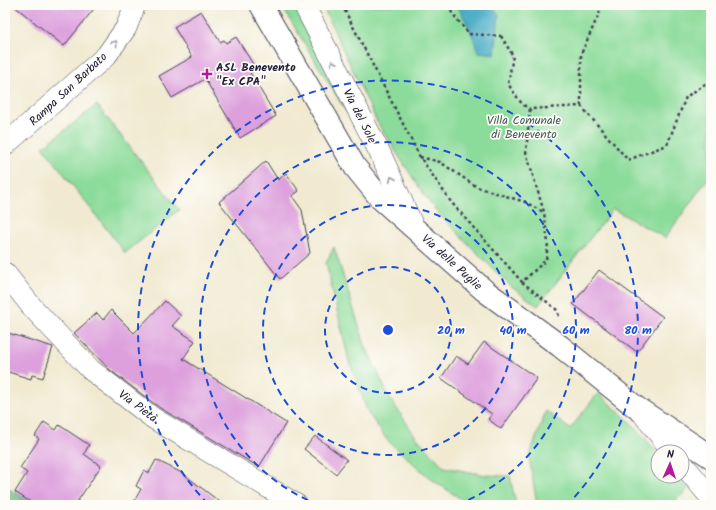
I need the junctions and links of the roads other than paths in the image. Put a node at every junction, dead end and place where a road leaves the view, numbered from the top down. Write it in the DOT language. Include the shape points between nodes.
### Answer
graph roads {
  1 [pos="135,5"];
  2 [pos="260,5"];
  3 [pos="304,5"];
  4 [pos="5,145"];
  5 [pos="414,228"];
  6 [pos="5,273"];
  7 [pos="638,408"];
  8 [pos="667,444"];
  9 [pos="711,457"];
  10 [pos="690,473"];
  11 [pos="711,498"];
  12 [pos="297,505"];
  4 -- 1 [label="street, Rampa San Barbato, one-way" via="106,56 126,28"];
  2 -- 5 [label="street, Via delle Puglie" via="355,167 380,198"];
  5 -- 3 [label="street, Via del Sole, one-way"];
  5 -- 7 [label="street, Via delle Puglie" via="484,291 560,346"];
  6 -- 12 [label="street, Via Pietà" via="32,307 98,375 153,418"];
  7 -- 8 [label="street"];
  7 -- 9 [label="street, Via delle Puglie"];
  10 -- 11 [label="street"];
}
